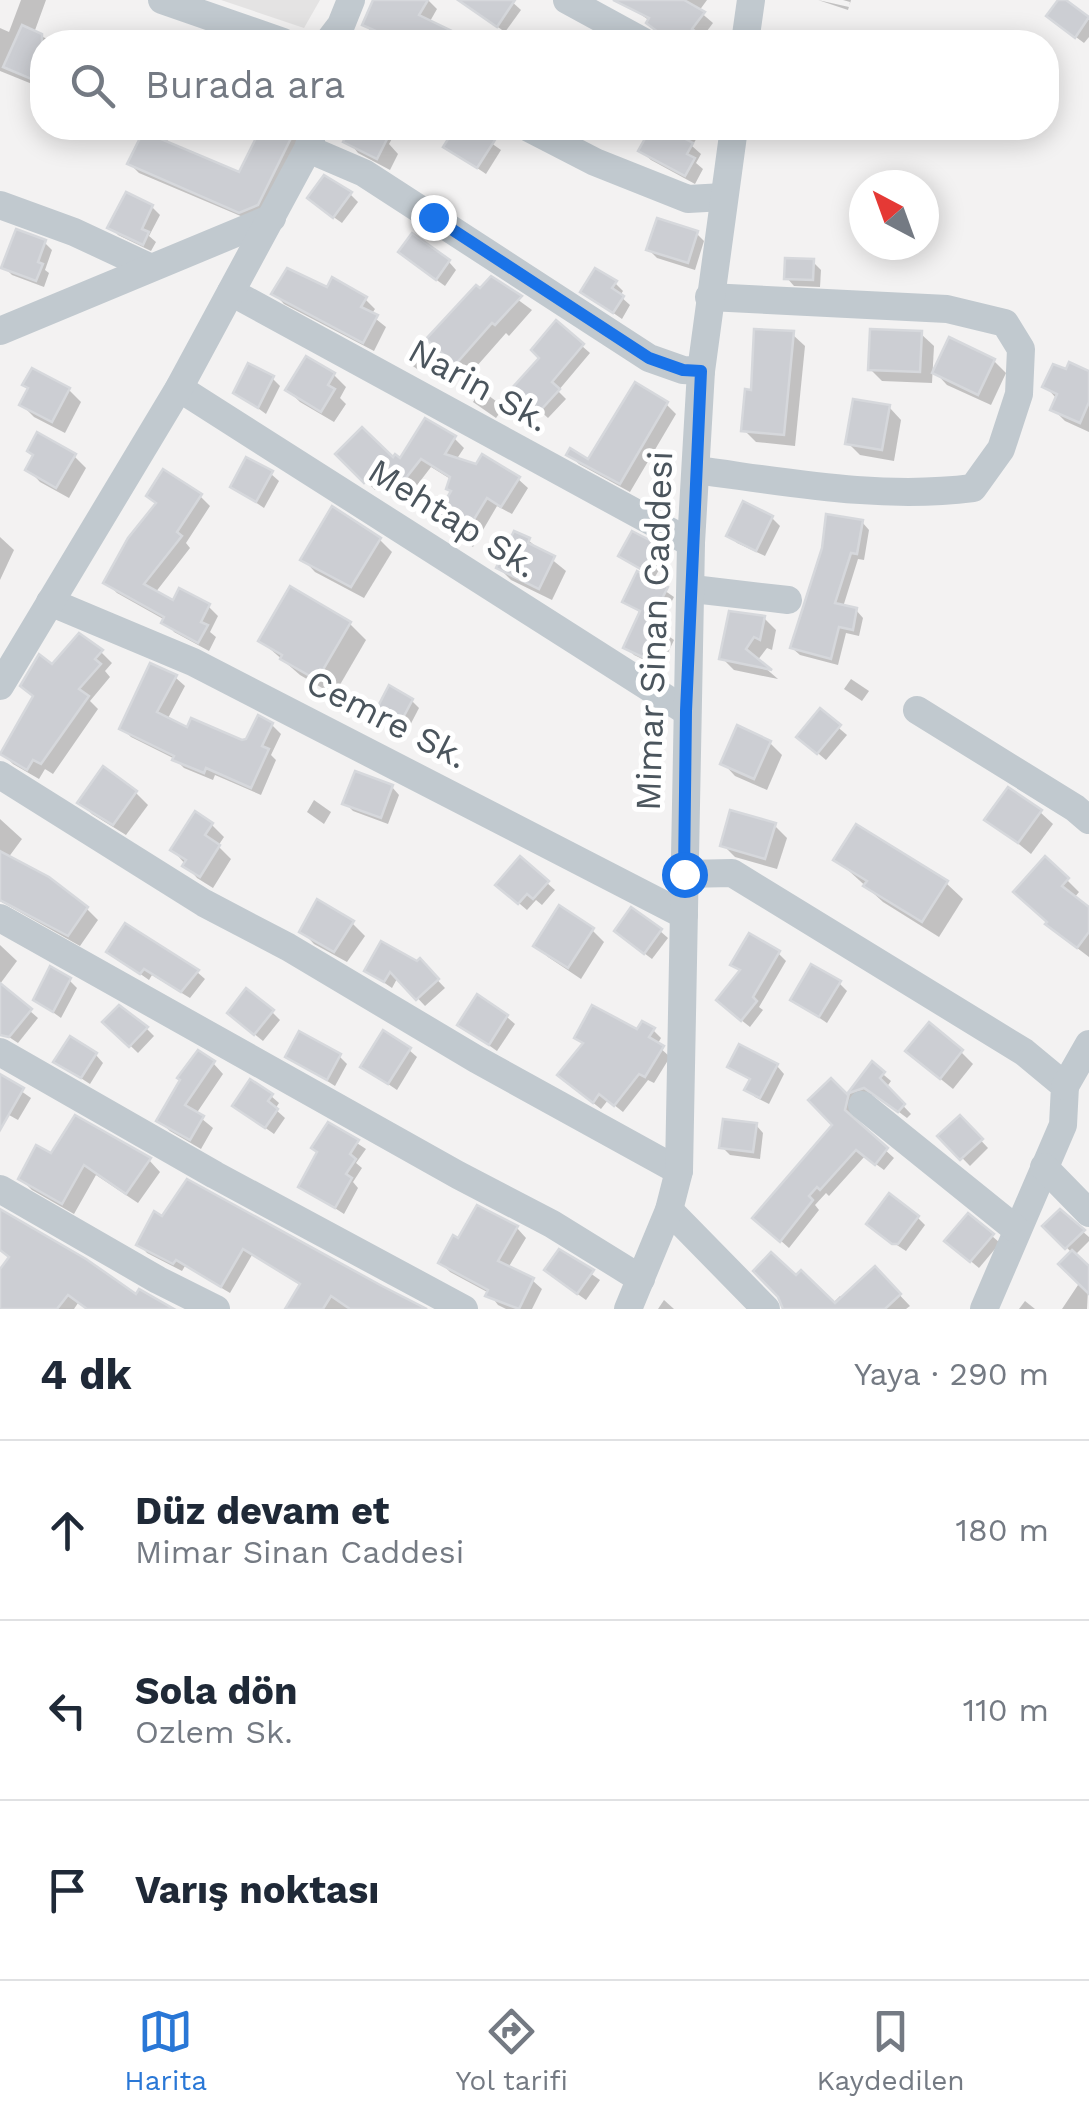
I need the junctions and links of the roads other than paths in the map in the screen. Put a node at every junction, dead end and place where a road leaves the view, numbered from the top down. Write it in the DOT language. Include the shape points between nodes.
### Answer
graph roads {
  1 [pos="162,0"];
  2 [pos="351,0"];
  3 [pos="566,0"];
  4 [pos="751,0"];
  5 [pos="248,30"];
  6 [pos="337,30"];
  7 [pos="622,30"];
  8 [pos="747,30"];
  9 [pos="310,140"];
  10 [pos="314,140"];
  11 [pos="552,140"];
  12 [pos="732,140"];
  13 [pos="724,197"];
  14 [pos="0,205"];
  15 [pos="272,218"];
  16 [pos="149,268"];
  17 [pos="231,292"];
  18 [pos="709,296"];
  19 [pos="0,331"];
  20 [pos="701,371"];
  21 [pos="180,388"];
  22 [pos="696,470"];
  23 [pos="691,543"];
  24 [pos="692,589"];
  25 [pos="788,600"];
  26 [pos="50,602"];
  27 [pos="0,686"];
  28 [pos="917,710"];
  29 [pos="686,711"];
  30 [pos="0,775"];
  31 [pos="1089,820"];
  32 [pos="684,874"];
  33 [pos="684,915"];
  34 [pos="0,918"];
  35 [pos="1089,1044"];
  36 [pos="0,1052"];
  37 [pos="1065,1086"];
  38 [pos="862,1104"];
  39 [pos="1044,1167"];
  40 [pos="680,1171"];
  41 [pos="0,1188"];
  42 [pos="669,1210"];
  43 [pos="1089,1213"];
  44 [pos="1017,1230"];
  45 [pos="641,1279"];
  46 [pos="216,1309"];
  47 [pos="464,1309"];
  48 [pos="628,1309"];
  49 [pos="766,1309"];
  50 [pos="984,1309"];
  1 -- 5 [label="street"];
  2 -- 6 [label="street"];
  3 -- 7 [label="street"];
  4 -- 8 [label="street"];
  9 -- 15 [label="street"];
  10 -- 20 [label="street" via="649,358"];
  11 -- 13 [label="street" via="688,199"];
  12 -- 13 [label="street, Mimar Sinan Caddesi"];
  13 -- 18 [label="street, Mimar Sinan Caddesi"];
  14 -- 16 [label="street"];
  15 -- 16 [label="street"];
  15 -- 17 [label="street"];
  16 -- 19 [label="street"];
  17 -- 21 [label="street"];
  17 -- 23 [label="street, Narin Sk."];
  18 -- 20 [label="street, Mimar Sinan Caddesi"];
  18 -- 22 [label="street" via="947,309 1005,323 1021,349 1019,394 1001,449 973,488 924,494"];
  20 -- 22 [label="street, Mimar Sinan Caddesi"];
  21 -- 26 [label="street"];
  21 -- 29 [label="street, Mehtap Sk."];
  22 -- 23 [label="street, Mimar Sinan Caddesi"];
  23 -- 24 [label="street, Mimar Sinan Caddesi"];
  24 -- 25 [label="street"];
  24 -- 29 [label="street, Mimar Sinan Caddesi"];
  26 -- 27 [label="street"];
  26 -- 33 [label="street, Cemre Sk." via="194,662"];
  28 -- 31 [label="street"];
  29 -- 32 [label="street, Mimar Sinan Caddesi"];
  30 -- 40 [label="street" via="204,902"];
  32 -- 33 [label="street, Mimar Sinan Caddesi"];
  32 -- 37 [label="street" via="732,873 1024,1052"];
  33 -- 40 [label="street, Mimar Sinan Caddesi"];
  34 -- 45 [label="street"];
  35 -- 37 [label="street"];
  36 -- 47 [label="street"];
  37 -- 39 [label="street" via="1063,1125"];
  38 -- 44 [label="street"];
  39 -- 43 [label="street"];
  39 -- 44 [label="street"];
  40 -- 42 [label="street, Mimar Sinan Caddesi"];
  41 -- 46 [label="street"];
  42 -- 45 [label="street, Mimar Sinan Caddesi"];
  42 -- 49 [label="street"];
  44 -- 50 [label="street"];
  45 -- 48 [label="street, Mimar Sinan Caddesi"];
}
